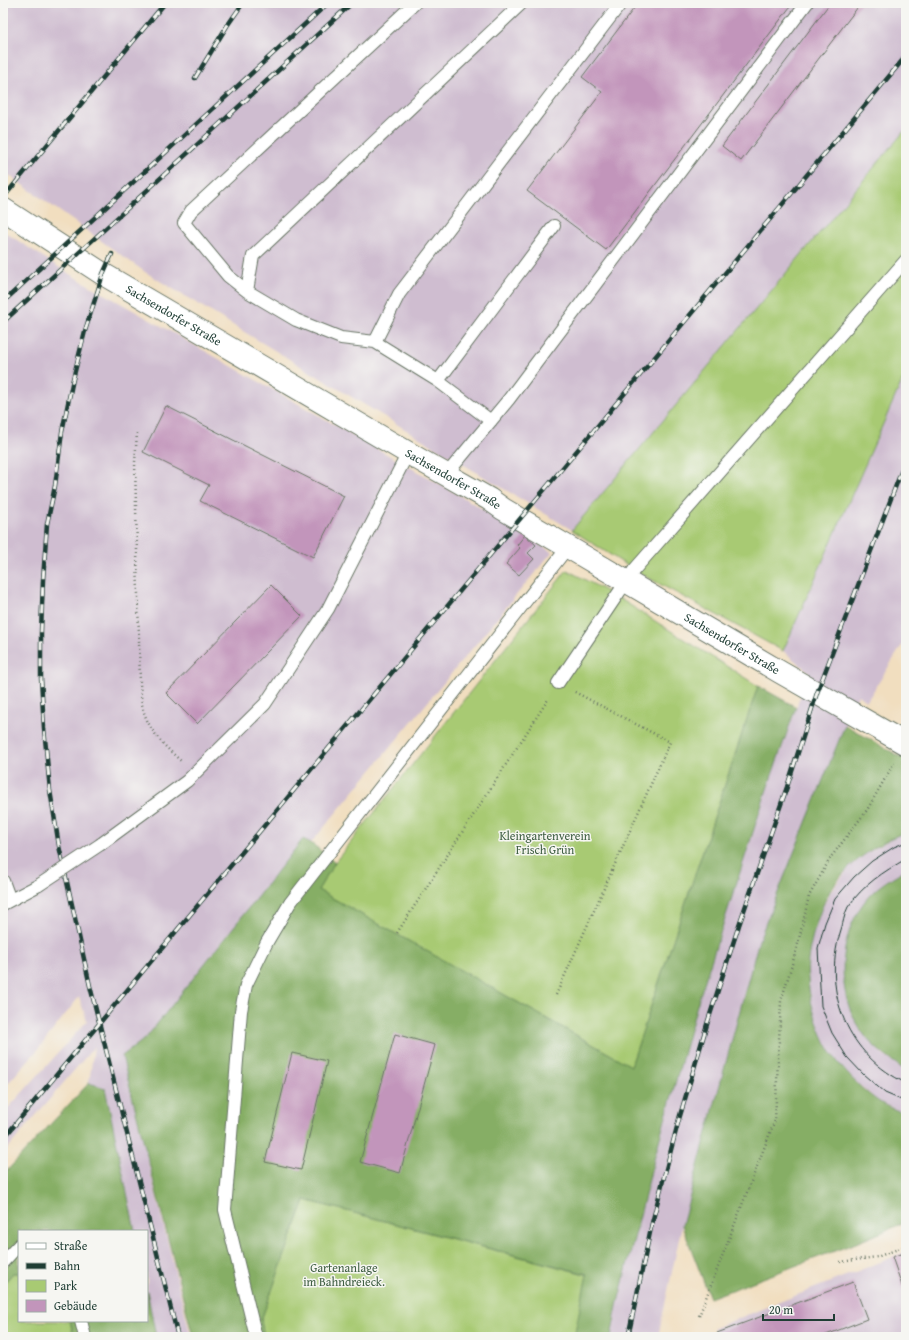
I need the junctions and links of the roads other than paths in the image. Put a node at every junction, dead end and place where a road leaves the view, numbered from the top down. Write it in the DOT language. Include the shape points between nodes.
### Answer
graph roads {
  1 [pos="415,3"];
  2 [pos="522,3"];
  3 [pos="620,3"];
  4 [pos="807,3"];
  5 [pos="3,209"];
  6 [pos="554,226"];
  7 [pos="906,260"];
  8 [pos="247,291"];
  9 [pos="375,342"];
  10 [pos="438,381"];
  11 [pos="491,421"];
  12 [pos="408,453"];
  13 [pos="446,475"];
  14 [pos="568,547"];
  15 [pos="627,582"];
  16 [pos="558,683"];
  17 [pos="906,744"];
  18 [pos="3,881"];
  19 [pos="6,902"];
  20 [pos="18,1246"];
  21 [pos="3,1262"];
  22 [pos="81,1322"];
  23 [pos="85,1337"];
  24 [pos="256,1337"];
  1 -- 8 [label="lane" via="191,211 184,223 228,276"];
  2 -- 8 [label="lane" via="253,256"];
  3 -- 9 [label="lane" via="399,294"];
  4 -- 11 [label="lane"];
  5 -- 12 [label="street, Sachsendorfer Straße" via="103,274"];
  6 -- 10 [label="lane"];
  7 -- 15 [label="lane" via="639,564"];
  8 -- 9 [label="lane" via="296,320 341,338"];
  9 -- 10 [label="lane"];
  10 -- 11 [label="lane"];
  11 -- 13 [label="lane"];
  12 -- 13 [label="street, Sachsendorfer Straße"];
  12 -- 19 [label="lane, bridge" via="328,609 265,704 187,781 101,844 39,885"];
  13 -- 14 [label="street, Sachsendorfer Straße"];
  14 -- 15 [label="street, Sachsendorfer Straße"];
  14 -- 24 [label="lane" via="290,903 246,985 241,1011 225,1210"];
  15 -- 16 [label="lane"];
  15 -- 17 [label="street, Sachsendorfer Straße"];
  18 -- 19 [label="lane"];
  20 -- 21 [label="lane"];
  22 -- 23 [label="lane"];
}
